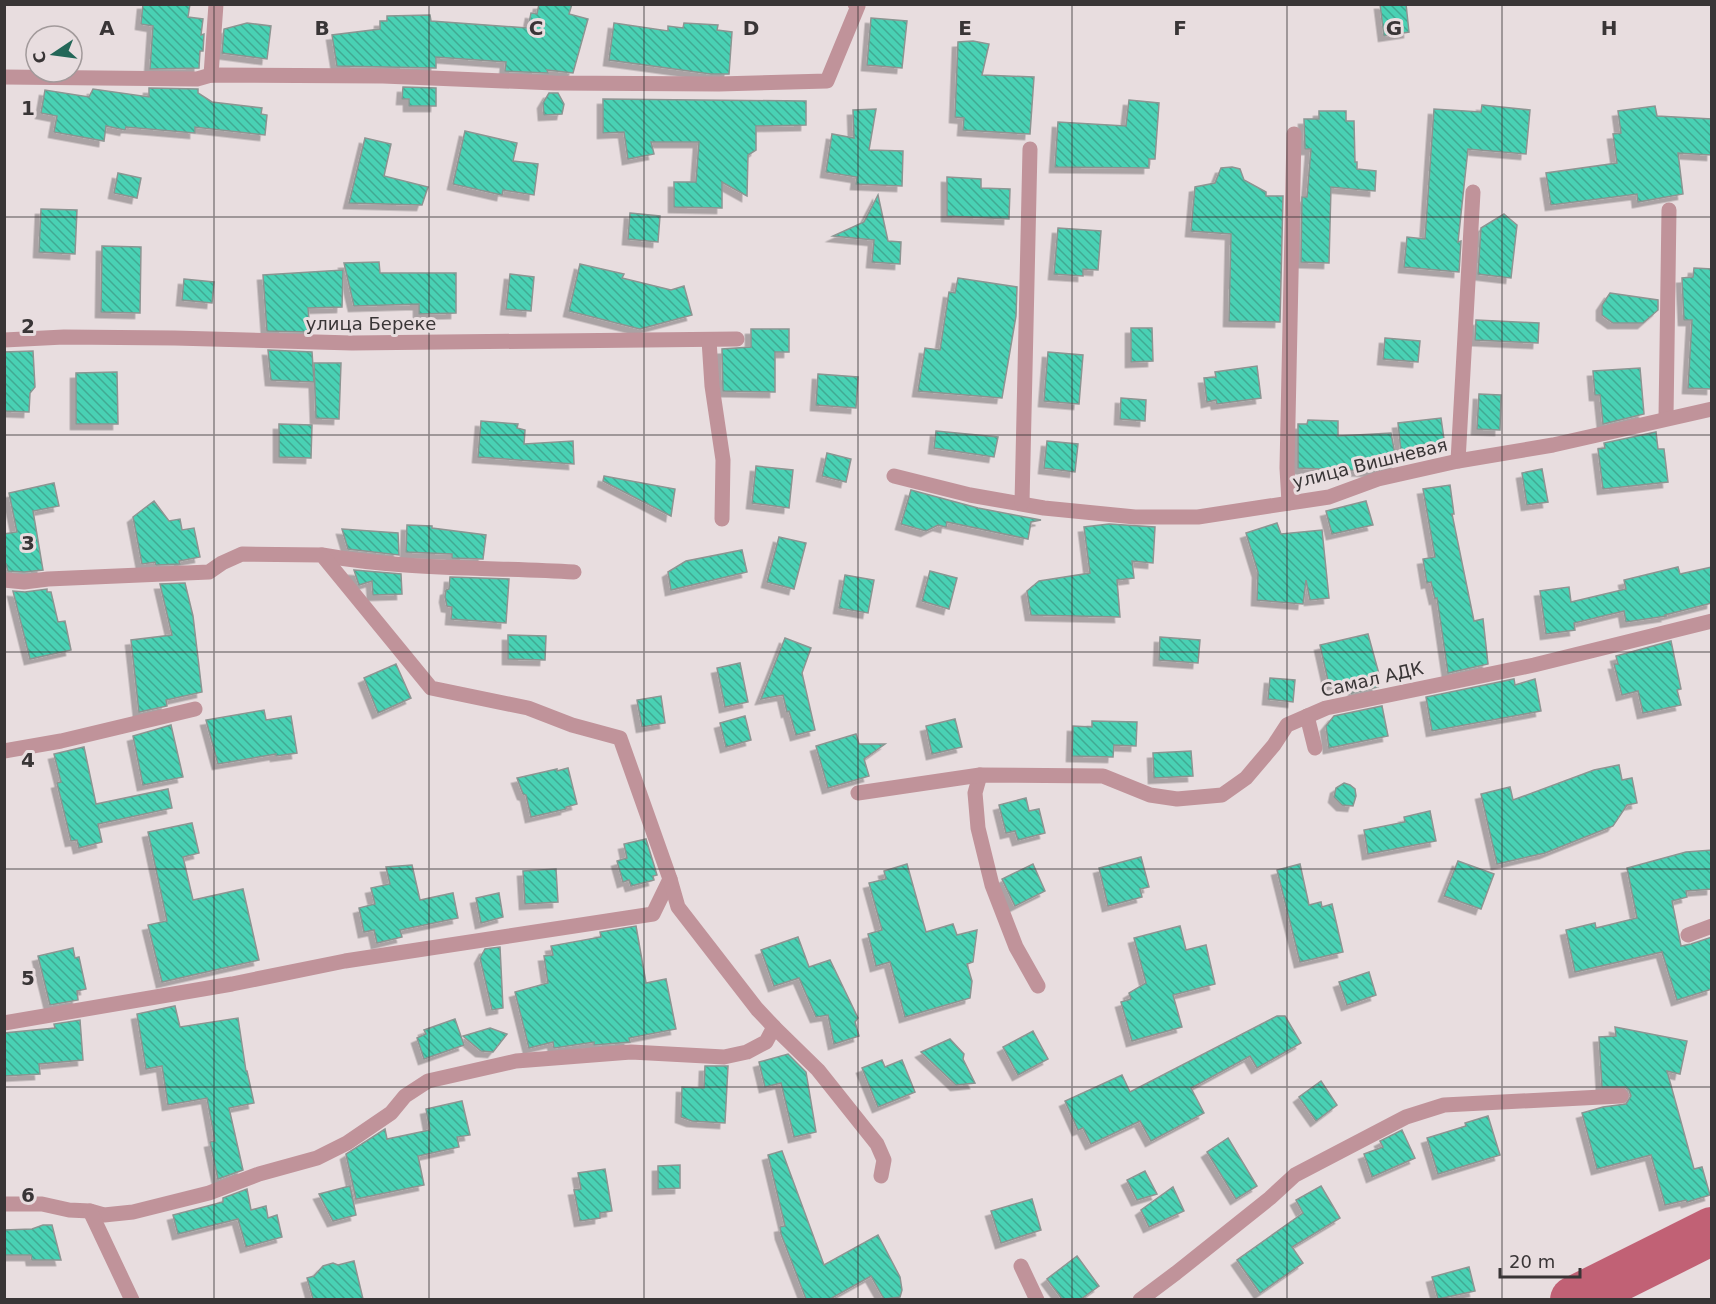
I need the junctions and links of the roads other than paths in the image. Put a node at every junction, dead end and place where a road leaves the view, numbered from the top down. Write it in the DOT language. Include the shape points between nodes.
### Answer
graph roads {
  1 [pos="216,4"];
  2 [pos="855,4"];
  3 [pos="211,75"];
  4 [pos="4,77"];
  5 [pos="1294,134"];
  6 [pos="1030,149"];
  7 [pos="1473,192"];
  8 [pos="1669,210"];
  9 [pos="737,339"];
  10 [pos="4,340"];
  11 [pos="709,340"];
  12 [pos="1712,409"];
  13 [pos="1666,418"];
  14 [pos="1458,461"];
  15 [pos="894,476"];
  16 [pos="1022,503"];
  17 [pos="1289,503"];
  18 [pos="722,519"];
  19 [pos="322,555"];
  20 [pos="574,572"];
  21 [pos="4,580"];
  22 [pos="1712,621"];
  23 [pos="195,709"];
  24 [pos="1306,716"];
  25 [pos="1315,748"];
  26 [pos="4,751"];
  27 [pos="980,775"];
  28 [pos="858,793"];
  29 [pos="670,879"];
  30 [pos="653,914"];
  31 [pos="687,919"];
  32 [pos="1712,926"];
  33 [pos="1688,935"];
  34 [pos="1038,986"];
  35 [pos="4,1023"];
  36 [pos="774,1027"];
  37 [pos="1621,1096"];
  38 [pos="881,1176"];
  39 [pos="4,1204"];
  40 [pos="90,1211"];
  41 [pos="1021,1266"];
  42 [pos="132,1299"];
  43 [pos="1037,1299"];
  44 [pos="1140,1299"];
  1 -- 3 [label="street"];
  2 -- 3 [label="street" via="858,6 827,81 590,83"];
  3 -- 4 [label="street" via="197,79"];
  5 -- 17 [label="street"];
  6 -- 16 [label="street"];
  7 -- 14 [label="street"];
  8 -- 13 [label="street"];
  9 -- 11 [label="street, улица Береке"];
  10 -- 11 [label="street, улица Береке"];
  11 -- 18 [label="street" via="723,460"];
  12 -- 13 [label="street, улица Вишневая"];
  13 -- 14 [label="street, улица Вишневая" via="1553,445"];
  14 -- 17 [label="street, улица Вишневая" via="1378,479 1329,497"];
  15 -- 16 [label="street, улица Вишневая"];
  16 -- 17 [label="street, улица Вишневая" via="1135,517 1198,517"];
  19 -- 20 [label="street" via="420,566"];
  19 -- 21 [label="street" via="242,554 209,572"];
  19 -- 29 [label="street" via="431,688 528,708 620,738"];
  22 -- 24 [label="street, Самал АДК" via="1534,665 1326,708"];
  23 -- 26 [label="street"];
  24 -- 25 [label="street"];
  24 -- 27 [label="street, Самал АДК" via="1287,725 1246,778 1222,795 1178,800 1150,795 1103,776"];
  27 -- 28 [label="street, Самал АДК"];
  27 -- 34 [label="street" via="975,793 986,865 1016,947"];
  29 -- 30 [label="street"];
  29 -- 31 [label="street" via="678,907"];
  30 -- 31 [label="street"];
  30 -- 35 [label="street" via="345,961"];
  31 -- 36 [label="street"];
  32 -- 33 [label="street"];
  36 -- 38 [label="street" via="818,1070 877,1144 884,1160"];
  36 -- 40 [label="street" via="766,1042 747,1052 724,1057 631,1052 516,1061 428,1081 405,1096 391,1113 317,1158 209,1193 133,1212 104,1215"];
  37 -- 44 [label="street" via="1444,1105 1406,1118 1294,1175 1253,1212"];
  39 -- 40 [label="street" via="42,1204"];
  40 -- 42 [label="street"];
  41 -- 43 [label="street"];
}
